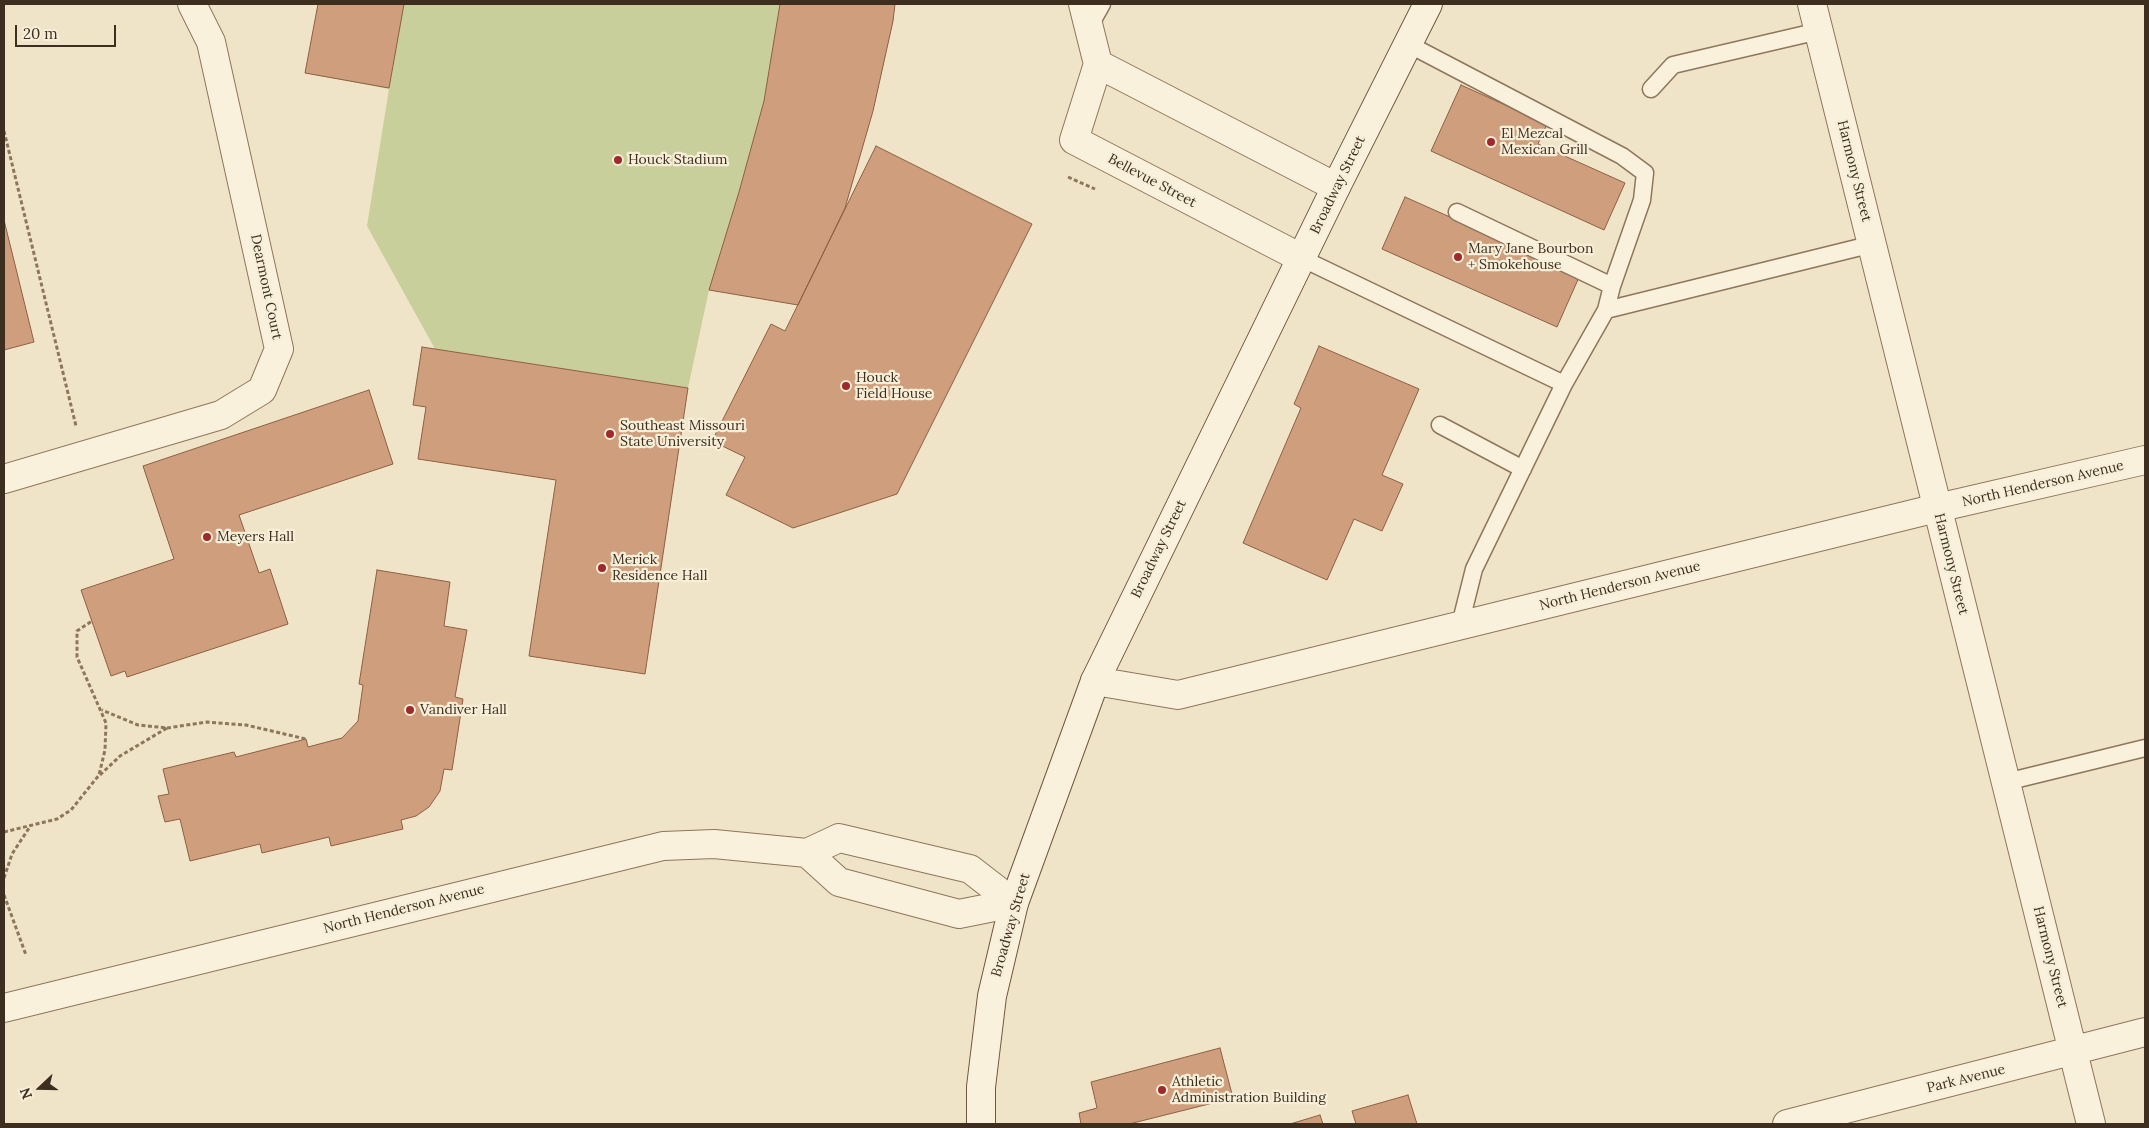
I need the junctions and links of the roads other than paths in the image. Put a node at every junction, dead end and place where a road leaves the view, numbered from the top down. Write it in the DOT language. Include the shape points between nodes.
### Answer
graph roads {
  1 [pos="192,4"];
  2 [pos="1102,4"];
  3 [pos="1812,4"];
  4 [pos="1422,6"];
  5 [pos="1086,16"];
  6 [pos="1819,32"];
  7 [pos="1408,44"];
  8 [pos="1098,64"];
  9 [pos="1651,89"];
  10 [pos="1336,187"];
  11 [pos="1457,212"];
  12 [pos="1873,244"];
  13 [pos="1302,258"];
  14 [pos="1612,286"];
  15 [pos="1606,310"];
  16 [pos="1564,384"];
  17 [pos="1440,425"];
  18 [pos="2145,460"];
  19 [pos="1524,469"];
  20 [pos="4,479"];
  21 [pos="1937,508"];
  22 [pos="1460,625"];
  23 [pos="1094,681"];
  24 [pos="2145,748"];
  25 [pos="2006,782"];
  26 [pos="807,853"];
  27 [pos="1014,903"];
  28 [pos="4,1008"];
  29 [pos="2145,1032"];
  30 [pos="2073,1051"];
  31 [pos="981,1124"];
  32 [pos="1787,1124"];
  33 [pos="2091,1124"];
  1 -- 20 [label="street, Dearmont Court" via="212,42 279,348 262,390 222,416"];
  2 -- 5 [label="lane"];
  3 -- 6 [label="street, Harmony Street"];
  4 -- 7 [label="street, Broadway Street"];
  5 -- 8 [label="street"];
  6 -- 9 [label="lane" via="1673,65"];
  6 -- 12 [label="street, Harmony Street"];
  7 -- 10 [label="street, Broadway Street"];
  7 -- 14 [label="lane" via="1622,156 1645,173 1642,200"];
  8 -- 10 [label="street"];
  8 -- 13 [label="street, Bellevue Street" via="1074,140"];
  10 -- 13 [label="street, Broadway Street"];
  11 -- 14 [label="lane"];
  12 -- 15 [label="lane"];
  12 -- 21 [label="street, Harmony Street"];
  13 -- 16 [label="lane"];
  13 -- 23 [label="street, Broadway Street"];
  14 -- 15 [label="lane"];
  15 -- 16 [label="lane"];
  16 -- 19 [label="lane"];
  17 -- 19 [label="lane"];
  18 -- 21 [label="street, North Henderson Avenue"];
  19 -- 22 [label="lane" via="1474,569"];
  21 -- 22 [label="street, North Henderson Avenue"];
  21 -- 25 [label="street, Harmony Street"];
  22 -- 23 [label="street, North Henderson Avenue" via="1178,695"];
  23 -- 27 [label="street, Broadway Street"];
  24 -- 25 [label="lane"];
  25 -- 30 [label="street, Harmony Street"];
  26 -- 27 [label="street" via="839,882 959,914"];
  26 -- 27 [label="street" via="839,838 970,868"];
  26 -- 28 [label="street, North Henderson Avenue" via="714,844 663,846"];
  27 -- 31 [label="street, Broadway Street" via="992,996 981,1087"];
  29 -- 30 [label="street, Park Avenue"];
  30 -- 32 [label="street, Park Avenue"];
  30 -- 33 [label="street, Harmony Street"];
}
